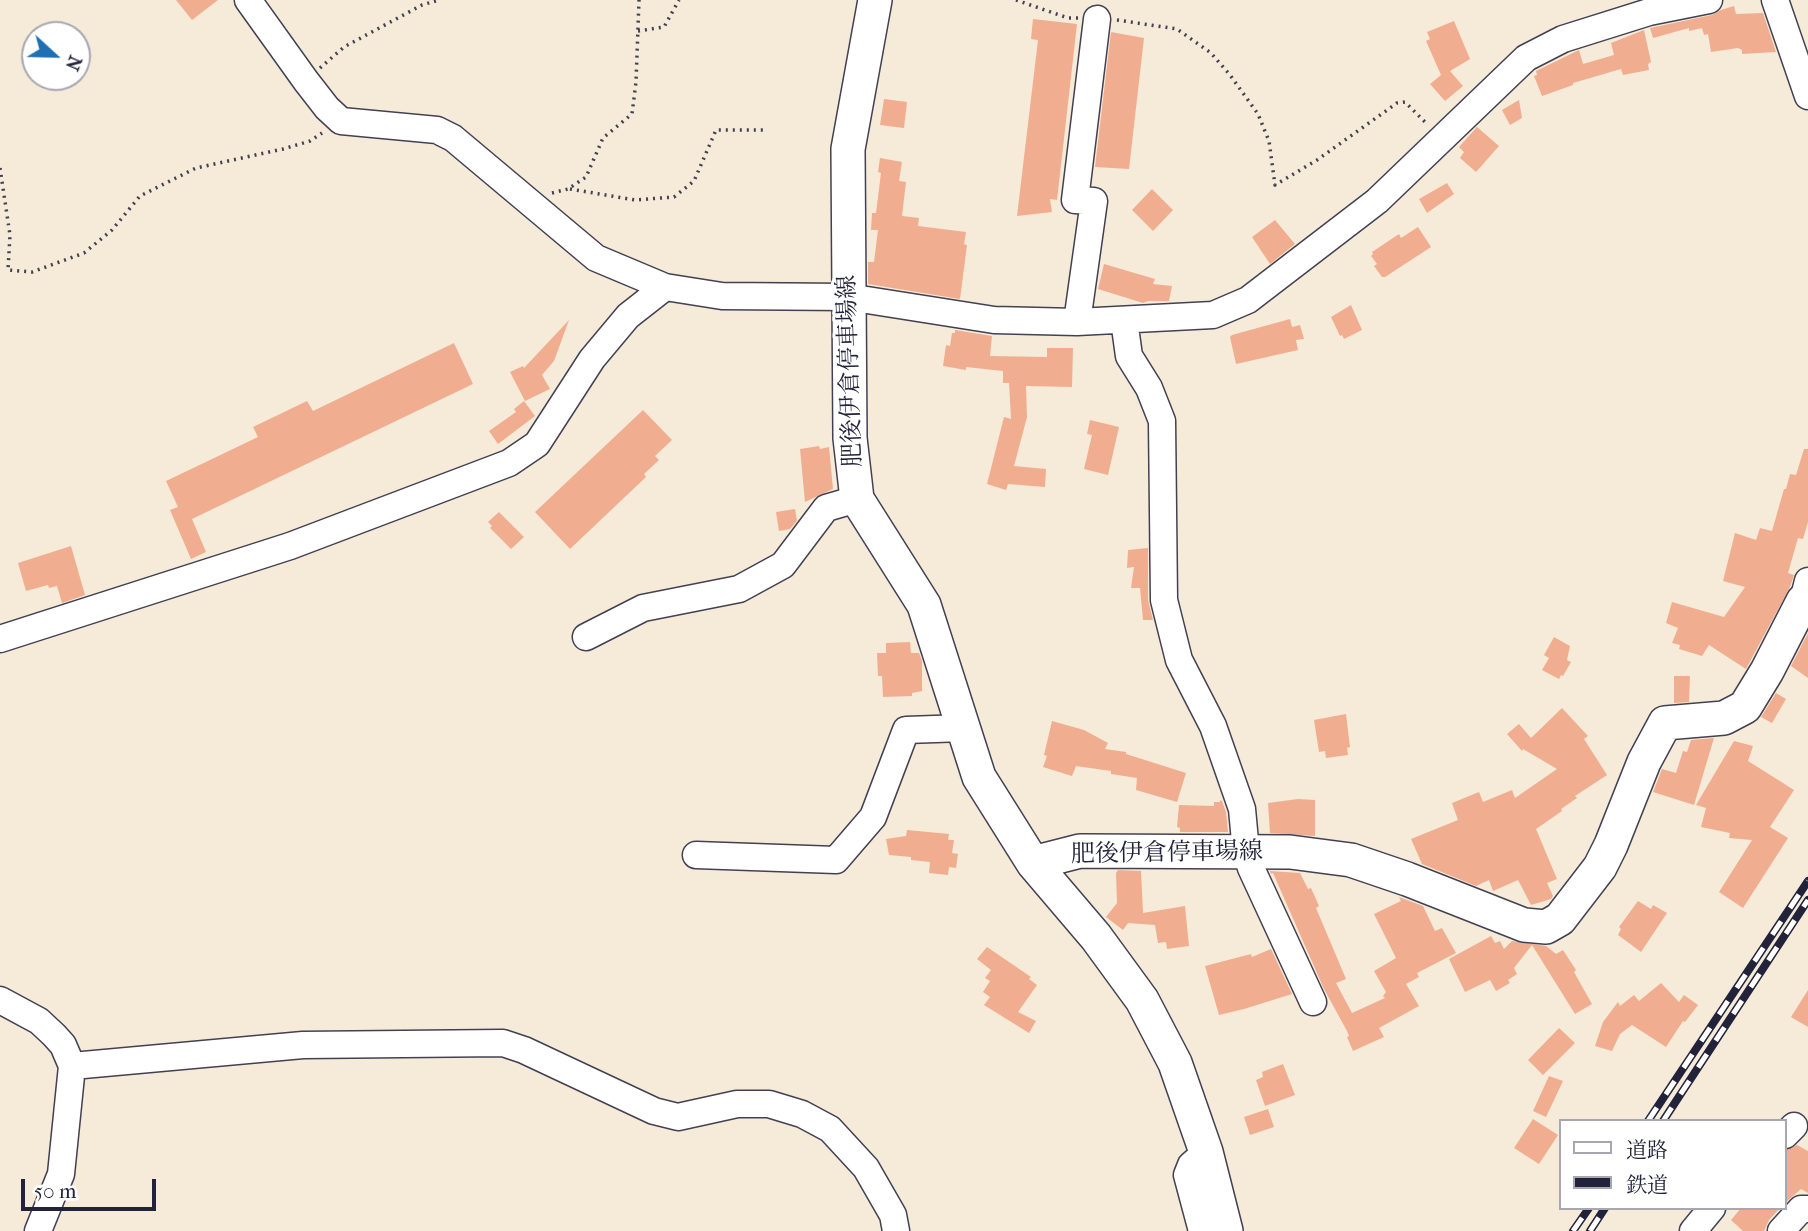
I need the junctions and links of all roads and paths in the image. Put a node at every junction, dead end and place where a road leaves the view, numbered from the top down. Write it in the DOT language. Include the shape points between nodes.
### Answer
graph roads {
  1 [pos="248,0"];
  2 [pos="439,0"];
  3 [pos="639,0"];
  4 [pos="679,0"];
  5 [pos="875,0"];
  6 [pos="1016,0"];
  7 [pos="1709,0"];
  8 [pos="1775,0"];
  9 [pos="1097,19"];
  10 [pos="638,31"];
  11 [pos="306,81"];
  12 [pos="1808,96"];
  13 [pos="341,121"];
  14 [pos="766,130"];
  15 [pos="1441,140"];
  16 [pos="0,169"];
  17 [pos="568,189"];
  18 [pos="526,200"];
  19 [pos="665,287"];
  20 [pos="848,297"];
  21 [pos="1124,320"];
  22 [pos="1077,322"];
  23 [pos="857,499"];
  24 [pos="1806,592"];
  25 [pos="586,637"];
  26 [pos="0,639"];
  27 [pos="964,728"];
  28 [pos="1246,852"];
  29 [pos="696,855"];
  30 [pos="1033,863"];
  31 [pos="0,1000"];
  32 [pos="1313,1002"];
  33 [pos="72,1066"];
  34 [pos="1206,1152"];
  35 [pos="1808,1209"];
  36 [pos="1710,1210"];
  37 [pos="38,1231"];
  38 [pos="897,1231"];
  39 [pos="1202,1231"];
  40 [pos="1226,1231"];
  41 [pos="1693,1231"];
  42 [pos="1782,1231"];
  1 -- 11 [label="street"];
  2 -- 11 [label="path" via="344,47"];
  3 -- 10 [label="path"];
  4 -- 10 [label="path" via="664,27"];
  5 -- 20 [label="main road, 肥後伊倉停車場線" via="848,149"];
  6 -- 9 [label="path" via="1068,18"];
  7 -- 15 [label="street" via="1648,12 1563,39 1526,58"];
  8 -- 12 [label="street"];
  9 -- 15 [label="path" via="1177,29 1211,53 1258,114 1269,141 1275,185 1397,103 1405,102"];
  9 -- 22 [label="street" via="1075,200 1094,201"];
  10 -- 17 [label="path" via="632,114 604,138 586,177"];
  11 -- 13 [label="street"];
  13 -- 16 [label="path" via="310,141 196,168 139,196 84,253 32,272 9,270 10,235"];
  13 -- 18 [label="street" via="438,130"];
  14 -- 17 [label="path" via="716,130 694,181 674,197 635,200"];
  15 -- 21 [label="street" via="1377,201 1248,300 1213,315"];
  17 -- 18 [label="path"];
  18 -- 19 [label="street" via="596,258"];
  19 -- 20 [label="street" via="722,296"];
  19 -- 26 [label="street" via="628,316 592,359 537,444 509,463 290,546"];
  20 -- 22 [label="street" via="994,320"];
  20 -- 23 [label="main road, 肥後伊倉停車場線" via="850,438"];
  21 -- 22 [label="street"];
  21 -- 28 [label="street" via="1129,356 1162,421 1164,600 1179,660 1213,726 1241,809"];
  23 -- 25 [label="street" via="826,508 783,565 739,589 643,608"];
  23 -- 27 [label="main road, 肥後伊倉停車場線" via="924,605"];
  24 -- 28 [label="main road, 肥後伊倉停車場線" via="1745,708 1724,718 1665,723 1600,867 1560,919 1546,927 1524,925 1351,860"];
  27 -- 29 [label="street" via="906,730 873,817 836,860"];
  27 -- 30 [label="main road, 肥後伊倉停車場線" via="979,777"];
  28 -- 30 [label="main road, 肥後伊倉停車場線" via="1080,851"];
  28 -- 32 [label="street"];
  30 -- 34 [label="main road" via="1142,1000 1175,1063"];
  31 -- 33 [label="street" via="47,1028"];
  33 -- 37 [label="street" via="61,1174"];
  33 -- 38 [label="street" via="303,1045 503,1043 654,1111 678,1117 737,1104 769,1104 802,1114 830,1129 866,1168"];
  34 -- 39 [label="street" via="1187,1175"];
  34 -- 40 [label="main road"];
  35 -- 42 [label="street" via="1801,1209"];
  36 -- 41 [label="street"];
}
